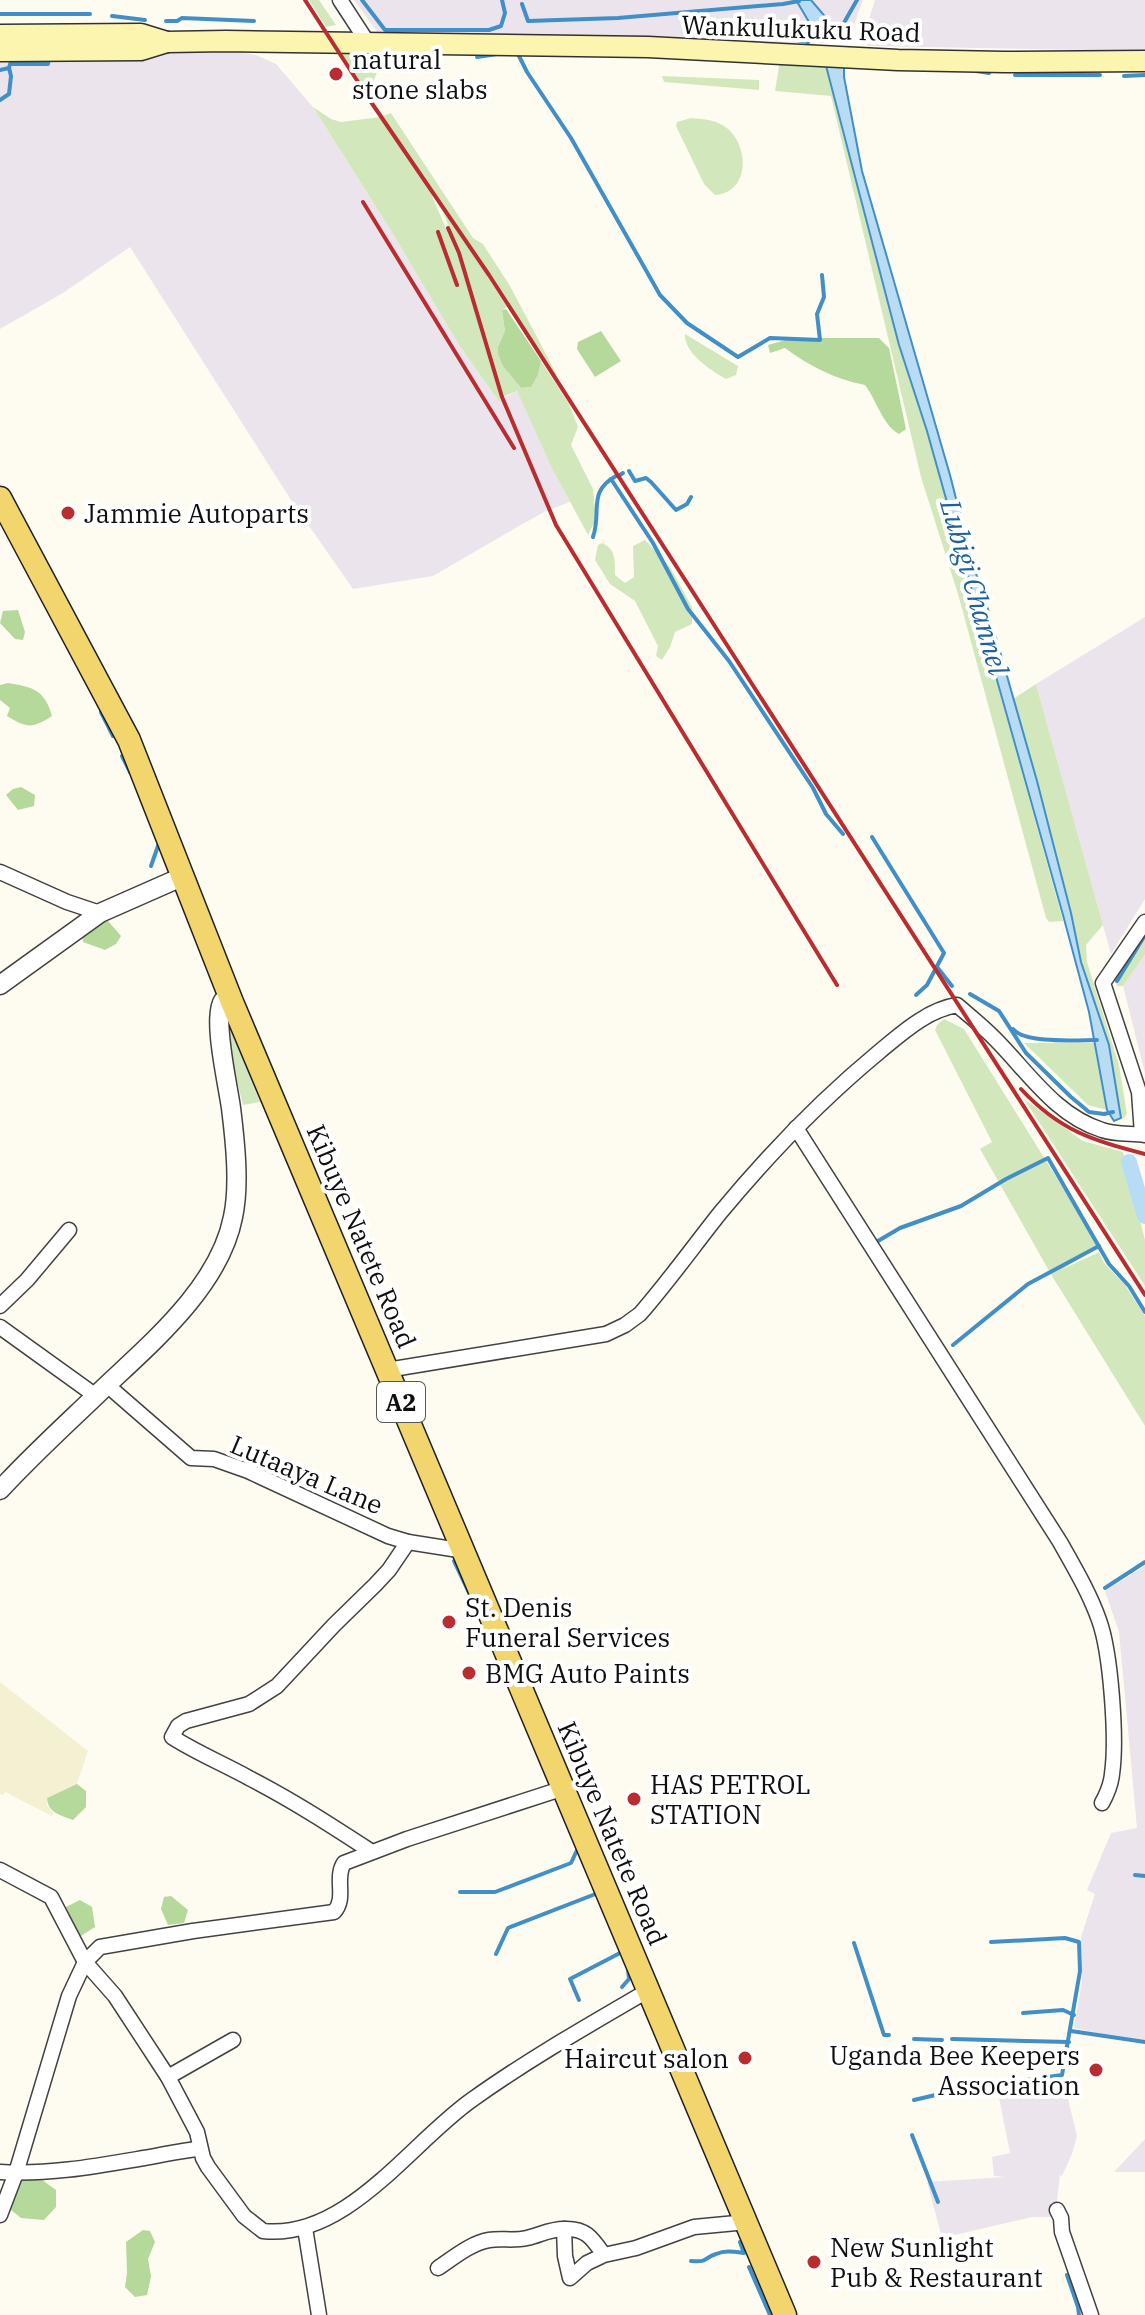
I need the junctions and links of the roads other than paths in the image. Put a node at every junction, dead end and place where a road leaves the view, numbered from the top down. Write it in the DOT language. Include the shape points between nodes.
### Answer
graph roads {
  1 [pos="340,0"];
  2 [pos="0,35"];
  3 [pos="167,42"];
  4 [pos="368,43"];
  5 [pos="0,51"];
  6 [pos="1145,61"];
  7 [pos="0,498"];
  8 [pos="0,872"];
  9 [pos="184,876"];
  10 [pos="100,913"];
  11 [pos="1145,922"];
  12 [pos="0,985"];
  13 [pos="232,1002"];
  14 [pos="796,1128"];
  15 [pos="1144,1134"];
  16 [pos="69,1230"];
  17 [pos="0,1306"];
  18 [pos="0,1327"];
  19 [pos="387,1370"];
  20 [pos="101,1391"];
  21 [pos="0,1490"];
  22 [pos="408,1542"];
  23 [pos="465,1551"];
  24 [pos="564,1788"];
  25 [pos="1102,1803"];
  26 [pos="372,1852"];
  27 [pos="0,1870"];
  28 [pos="85,1962"];
  29 [pos="649,1990"];
  30 [pos="233,2040"];
  31 [pos="168,2077"];
  32 [pos="200,2149"];
  33 [pos="0,2172"];
  34 [pos="16,2173"];
  35 [pos="1057,2210"];
  36 [pos="0,2215"];
  37 [pos="747,2222"];
  38 [pos="305,2228"];
  39 [pos="564,2229"];
  40 [pos="604,2255"];
  41 [pos="438,2268"];
  42 [pos="319,2315"];
  43 [pos="785,2315"];
  44 [pos="1091,2315"];
  1 -- 4 [label="street"];
  2 -- 3 [label="main road, Wankulukuku Road" via="141,34"];
  3 -- 4 [label="main road, Wankulukuku Road"];
  3 -- 5 [label="main road, Wankulukuku Road" via="141,50"];
  4 -- 6 [label="main road, Wankulukuku Road" via="648,47 898,60"];
  7 -- 9 [label="main road, Kibuye Natete Road / A2" via="129,740"];
  8 -- 10 [label="street"];
  9 -- 10 [label="street"];
  9 -- 13 [label="main road, Kibuye Natete Road / A2"];
  10 -- 12 [label="street"];
  11 -- 15 [label="street" via="1103,983 1137,1084"];
  13 -- 19 [label="main road, Kibuye Natete Road / A2"];
  13 -- 20 [label="street" via="223,1001 220,1009 235,1164 234,1215 225,1245 211,1273 171,1321"];
  14 -- 15 [label="street" via="896,1038 934,1012 957,1005 1069,1112 1100,1130"];
  14 -- 19 [label="street" via="650,1303 625,1325 606,1334"];
  14 -- 25 [label="street" via="1060,1542 1093,1603 1106,1652 1113,1724 1112,1773"];
  16 -- 17 [label="street"];
  18 -- 20 [label="street, Lutaaya Lane"];
  19 -- 23 [label="main road, Kibuye Natete Road / A2"];
  20 -- 21 [label="street"];
  20 -- 22 [label="street, Lutaaya Lane" via="191,1458 214,1459 248,1471"];
  22 -- 23 [label="street, Lutaaya Lane"];
  22 -- 26 [label="street" via="382,1578 277,1686 249,1704 182,1723 172,1737"];
  23 -- 24 [label="main road, Kibuye Natete Road / A2"];
  24 -- 26 [label="street"];
  24 -- 29 [label="main road, Kibuye Natete Road / A2"];
  26 -- 28 [label="street" via="341,1867 341,1902 334,1912 106,1945"];
  27 -- 28 [label="street" via="51,1897"];
  28 -- 31 [label="street" via="115,1996"];
  28 -- 34 [label="street" via="62,2017"];
  29 -- 37 [label="main road, Kibuye Natete Road / A2"];
  29 -- 38 [label="street" via="478,2095 392,2172"];
  30 -- 31 [label="street"];
  31 -- 32 [label="street" via="197,2132"];
  32 -- 34 [label="street"];
  32 -- 38 [label="street" via="217,2181 259,2229"];
  33 -- 34 [label="street"];
  34 -- 36 [label="street"];
  35 -- 44 [label="street"];
  37 -- 40 [label="street" via="694,2227"];
  37 -- 43 [label="main road, Kibuye Natete Road / A2"];
  38 -- 42 [label="street"];
  39 -- 40 [label="street" via="585,2233"];
  39 -- 40 [label="street" via="570,2278"];
  39 -- 41 [label="street" via="478,2243"];
}
